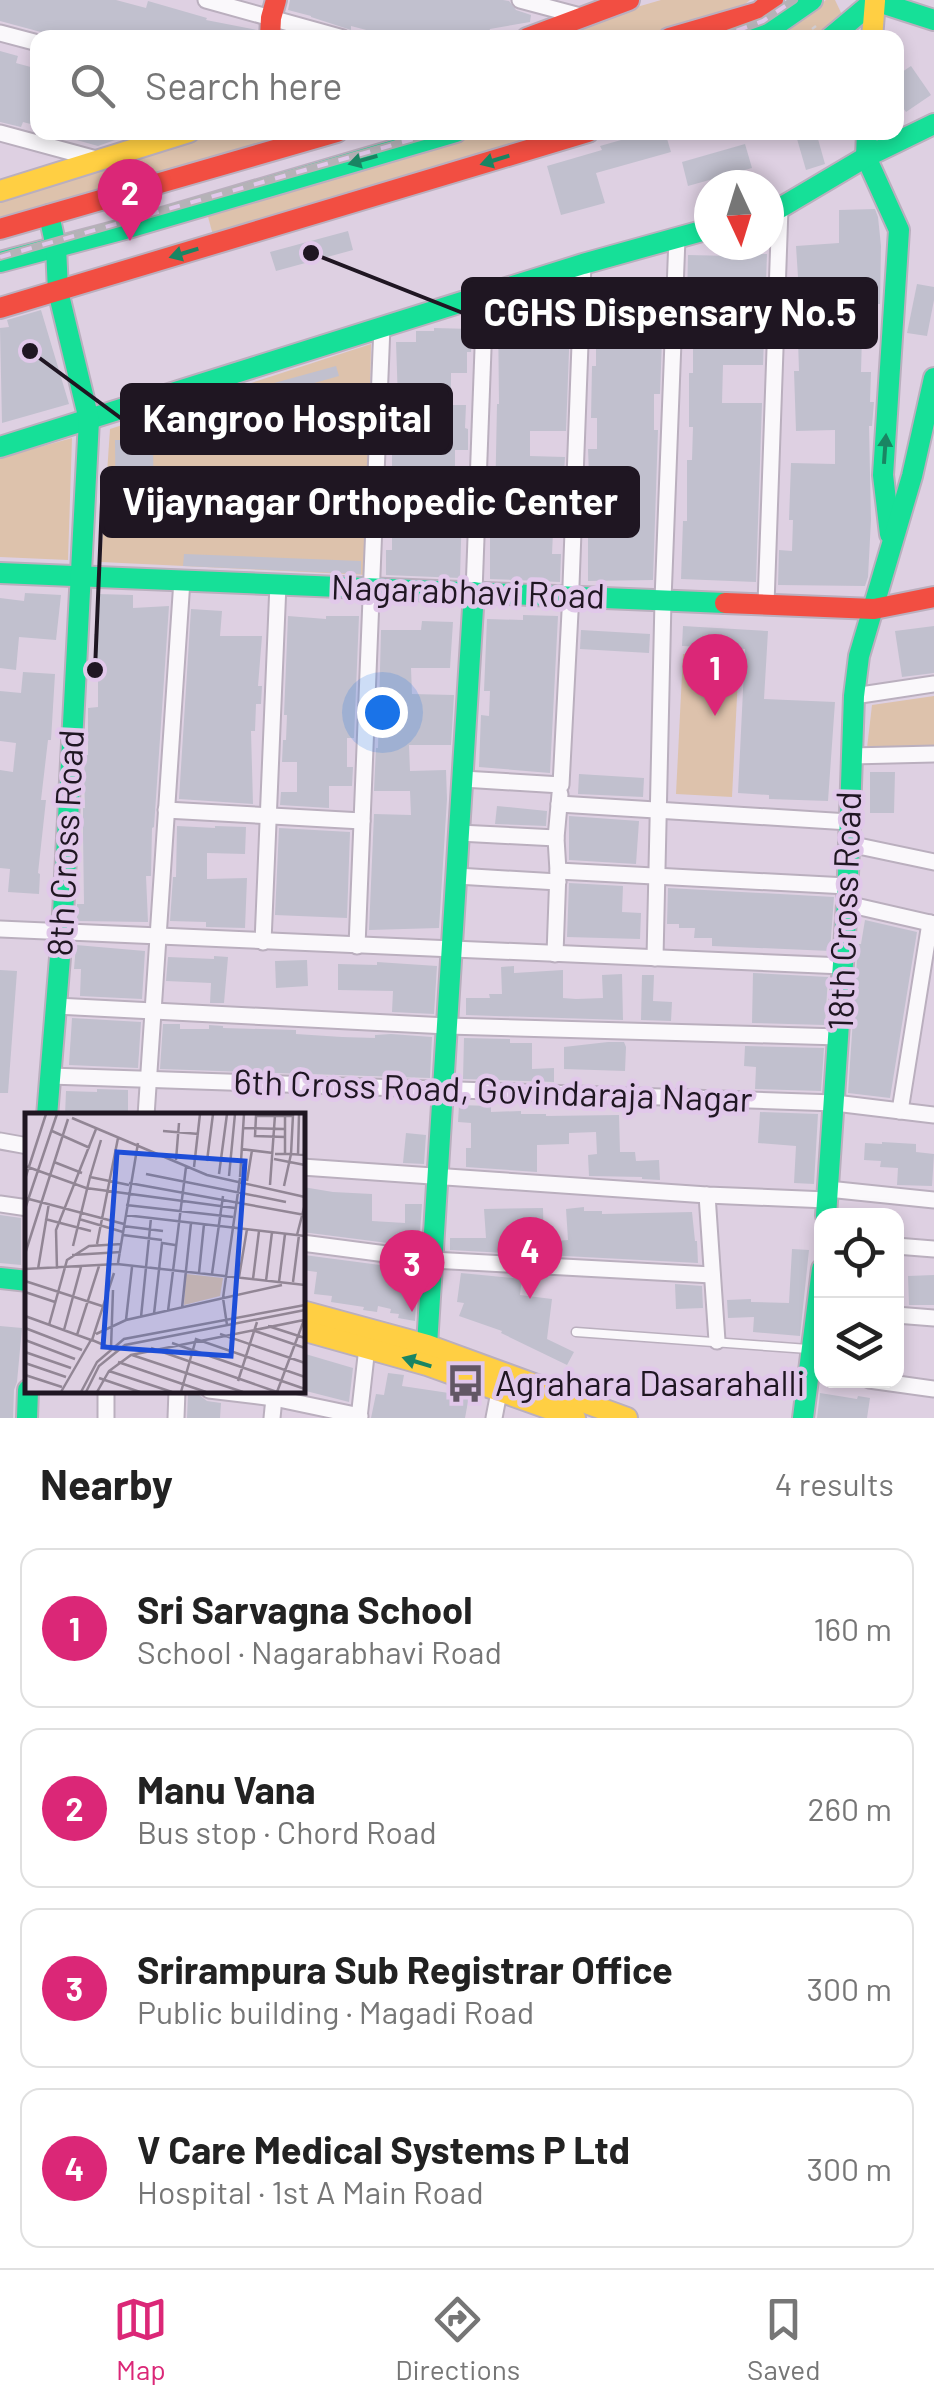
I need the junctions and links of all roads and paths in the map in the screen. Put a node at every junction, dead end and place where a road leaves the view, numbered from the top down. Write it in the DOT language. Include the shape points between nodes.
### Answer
graph roads {
  1 [pos="206,0"];
  2 [pos="520,0"];
  3 [pos="629,0"];
  4 [pos="773,0"];
  5 [pos="812,0"];
  6 [pos="874,0"];
  7 [pos="272,18"];
  8 [pos="585,18"];
  9 [pos="934,20"];
  10 [pos="315,30"];
  11 [pos="550,30"];
  12 [pos="697,30"];
  13 [pos="765,30"];
  14 [pos="826,30"];
  15 [pos="872,30"];
  16 [pos="0,33"];
  17 [pos="30,42"];
  18 [pos="934,124"];
  19 [pos="0,133"];
  20 [pos="904,139"];
  21 [pos="164,140"];
  22 [pos="306,140"];
  23 [pos="429,140"];
  24 [pos="561,140"];
  25 [pos="867,140"];
  26 [pos="901,140"];
  27 [pos="866,157"];
  28 [pos="100,160"];
  29 [pos="0,191"];
  30 [pos="784,203"];
  31 [pos="49,215"];
  32 [pos="0,229"];
  33 [pos="694,233"];
  34 [pos="677,238"];
  35 [pos="56,247"];
  36 [pos="773,260"];
  37 [pos="0,262"];
  38 [pos="582,264"];
  39 [pos="58,291"];
  40 [pos="485,295"];
  41 [pos="0,308"];
  42 [pos="382,326"];
  43 [pos="934,378"];
  44 [pos="89,420"];
  45 [pos="0,447"];
  46 [pos="892,546"];
  47 [pos="0,573"];
  48 [pos="79,576"];
  49 [pos="182,580"];
  50 [pos="278,584"];
  51 [pos="372,588"];
  52 [pos="474,592"];
  53 [pos="570,596"];
  54 [pos="934,597"];
  55 [pos="663,600"];
  56 [pos="766,604"];
  57 [pos="874,609"];
  58 [pos="934,684"];
  59 [pos="854,696"];
  60 [pos="934,754"];
  61 [pos="851,756"];
  62 [pos="462,779"];
  63 [pos="561,785"];
  64 [pos="559,804"];
  65 [pos="657,809"];
  66 [pos="166,810"];
  67 [pos="268,817"];
  68 [pos="362,821"];
  69 [pos="849,822"];
  70 [pos="459,833"];
  71 [pos="556,838"];
  72 [pos="849,844"];
  73 [pos="934,862"];
  74 [pos="458,876"];
  75 [pos="558,876"];
  76 [pos="656,878"];
  77 [pos="847,895"];
  78 [pos="932,923"];
  79 [pos="0,930"];
  80 [pos="62,934"];
  81 [pos="158,938"];
  82 [pos="263,942"];
  83 [pos="357,946"];
  84 [pos="452,950"];
  85 [pos="555,954"];
  86 [pos="655,958"];
  87 [pos="844,966"];
  88 [pos="56,1006"];
  89 [pos="153,1011"];
  90 [pos="447,1026"];
  91 [pos="840,1037"];
  92 [pos="50,1076"];
  93 [pos="148,1080"];
  94 [pos="443,1090"];
  95 [pos="835,1104"];
  96 [pos="900,1111"];
  97 [pos="47,1113"];
  98 [pos="146,1113"];
  99 [pos="934,1115"];
  100 [pos="0,1141"];
  101 [pos="25,1145"];
  102 [pos="305,1168"];
  103 [pos="438,1177"];
  104 [pos="707,1196"];
  105 [pos="934,1200"];
  106 [pos="827,1202"];
  107 [pos="0,1204"];
  108 [pos="25,1208"];
  109 [pos="305,1244"];
  110 [pos="904,1246"];
  111 [pos="934,1248"];
  112 [pos="432,1260"];
  113 [pos="712,1275"];
  114 [pos="0,1278"];
  115 [pos="25,1281"];
  116 [pos="0,1292"];
  117 [pos="25,1295"];
  118 [pos="305,1312"];
  119 [pos="904,1316"];
  120 [pos="934,1318"];
  121 [pos="305,1331"];
  122 [pos="576,1332"];
  123 [pos="717,1341"];
  124 [pos="814,1343"];
  125 [pos="426,1345"];
  126 [pos="367,1347"];
  127 [pos="813,1349"];
  128 [pos="814,1357"];
  129 [pos="814,1381"];
  130 [pos="904,1385"];
  131 [pos="934,1389"];
  132 [pos="499,1392"];
  133 [pos="28,1393"];
  134 [pos="177,1393"];
  135 [pos="233,1393"];
  136 [pos="274,1398"];
  137 [pos="360,1417"];
  138 [pos="27,1418"];
  139 [pos="176,1418"];
  140 [pos="272,1418"];
  141 [pos="494,1418"];
  142 [pos="574,1418"];
  143 [pos="626,1418"];
  144 [pos="803,1418"];
  1 -- 7 [label="street"];
  2 -- 8 [label="street"];
  3 -- 8 [label="main road"];
  4 -- 12 [label="main road" via="759,12"];
  5 -- 13 [label="main road"];
  6 -- 9 [label="main road"];
  6 -- 14 [label="main road"];
  6 -- 15 [label="main road"];
  7 -- 10 [label="street"];
  8 -- 11 [label="main road"];
  16 -- 17 [label="street"];
  18 -- 20 [label="main road"];
  19 -- 28 [label="street"];
  21 -- 28 [label="main road"];
  22 -- 31 [label="main road"];
  23 -- 35 [label="main road, one-way"];
  24 -- 39 [label="main road, one-way"];
  25 -- 27 [label="main road"];
  26 -- 27 [label="main road"];
  27 -- 30 [label="main road"];
  46 -- 27 [label="main road, one-way" via="884,476 899,230"];
  28 -- 29 [label="main road"];
  31 -- 32 [label="main road"];
  31 -- 35 [label="main road, 8th Cross Road"];
  33 -- 34 [label="main road"];
  34 -- 38 [label="main road"];
  34 -- 55 [label="street"];
  35 -- 37 [label="main road"];
  35 -- 39 [label="main road, 8th Cross Road"];
  36 -- 56 [label="street"];
  38 -- 40 [label="main road"];
  38 -- 53 [label="street"];
  39 -- 41 [label="main road"];
  39 -- 44 [label="main road, 8th Cross Road"];
  40 -- 42 [label="main road"];
  40 -- 52 [label="street"];
  42 -- 44 [label="main road"];
  42 -- 51 [label="street"];
  43 -- 46 [label="main road"];
  44 -- 45 [label="main road"];
  44 -- 48 [label="main road, 8th Cross Road"];
  46 -- 57 [label="main road, 18th Cross Road"];
  47 -- 48 [label="main road, Nagarabhavi Road"];
  48 -- 49 [label="main road, Nagarabhavi Road"];
  48 -- 80 [label="main road, 8th Cross Road"];
  49 -- 50 [label="main road, Nagarabhavi Road"];
  49 -- 66 [label="street"];
  50 -- 51 [label="main road, Nagarabhavi Road"];
  50 -- 67 [label="street"];
  51 -- 52 [label="main road, Nagarabhavi Road"];
  51 -- 68 [label="street"];
  52 -- 53 [label="main road, Nagarabhavi Road"];
  52 -- 62 [label="main road"];
  53 -- 55 [label="main road, Nagarabhavi Road"];
  53 -- 63 [label="street"];
  54 -- 57 [label="main road, Nagarabhavi Road"];
  55 -- 56 [label="main road, Nagarabhavi Road"];
  55 -- 65 [label="street"];
  56 -- 57 [label="main road, Nagarabhavi Road"];
  57 -- 59 [label="main road, 18th Cross Road"];
  58 -- 59 [label="street"];
  59 -- 61 [label="main road, 18th Cross Road"];
  60 -- 61 [label="street"];
  61 -- 69 [label="main road, 18th Cross Road"];
  62 -- 63 [label="street"];
  62 -- 70 [label="main road"];
  63 -- 64 [label="street"];
  64 -- 65 [label="street"];
  64 -- 71 [label="street"];
  65 -- 69 [label="street"];
  65 -- 76 [label="street"];
  66 -- 67 [label="street"];
  66 -- 81 [label="street"];
  67 -- 68 [label="street"];
  67 -- 82 [label="street"];
  68 -- 83 [label="street"];
  69 -- 72 [label="main road, 18th Cross Road"];
  70 -- 71 [label="street"];
  70 -- 74 [label="main road"];
  71 -- 75 [label="street"];
  72 -- 73 [label="street"];
  72 -- 77 [label="main road, 18th Cross Road"];
  74 -- 75 [label="street"];
  74 -- 84 [label="main road"];
  75 -- 76 [label="street"];
  75 -- 85 [label="street"];
  76 -- 77 [label="street"];
  76 -- 86 [label="street"];
  77 -- 78 [label="street"];
  77 -- 87 [label="main road, 18th Cross Road"];
  78 -- 96 [label="street"];
  79 -- 80 [label="street"];
  80 -- 81 [label="street"];
  80 -- 88 [label="main road, 8th Cross Road"];
  81 -- 82 [label="street"];
  81 -- 89 [label="street"];
  82 -- 83 [label="street"];
  83 -- 84 [label="street"];
  84 -- 85 [label="street"];
  84 -- 90 [label="main road"];
  85 -- 86 [label="street"];
  86 -- 87 [label="street"];
  87 -- 91 [label="main road, 18th Cross Road"];
  88 -- 89 [label="street"];
  88 -- 92 [label="main road, 8th Cross Road"];
  89 -- 90 [label="street"];
  89 -- 93 [label="street"];
  90 -- 91 [label="street"];
  90 -- 94 [label="main road"];
  91 -- 95 [label="main road, 18th Cross Road"];
  92 -- 93 [label="street, 6th Cross Road, Govindaraja Nagar"];
  92 -- 97 [label="main road, 8th Cross Road"];
  93 -- 94 [label="street, 6th Cross Road, Govindaraja Nagar"];
  93 -- 98 [label="street"];
  94 -- 95 [label="street, 6th Cross Road, Govindaraja Nagar"];
  94 -- 103 [label="main road"];
  95 -- 96 [label="street, 6th Cross Road, Govindaraja Nagar"];
  95 -- 106 [label="main road, 18th Cross Road"];
  96 -- 99 [label="street, 6th Cross Road, Govindaraja Nagar"];
  100 -- 101 [label="street"];
  102 -- 103 [label="street"];
  103 -- 104 [label="street"];
  103 -- 112 [label="main road"];
  104 -- 106 [label="street"];
  104 -- 113 [label="street"];
  105 -- 106 [label="street"];
  107 -- 108 [label="street"];
  109 -- 112 [label="street"];
  110 -- 111 [label="street"];
  112 -- 113 [label="street"];
  112 -- 125 [label="main road"];
  113 -- 123 [label="street"];
  114 -- 115 [label="main road"];
  116 -- 117 [label="main road"];
  118 -- 125 [label="main road"];
  119 -- 120 [label="street"];
  121 -- 126 [label="main road"];
  122 -- 123 [label="lane"];
  123 -- 127 [label="lane"];
  124 -- 127 [label="main road"];
  125 -- 143 [label="main road"];
  132 -- 126 [label="main road, one-way"];
  126 -- 137 [label="street"];
  127 -- 128 [label="main road"];
  129 -- 144 [label="main road"];
  130 -- 131 [label="street"];
  132 -- 141 [label="street"];
  132 -- 142 [label="main road"];
  133 -- 138 [label="main road"];
  134 -- 139 [label="street"];
  135 -- 136 [label="street"];
  136 -- 137 [label="street"];
  136 -- 140 [label="street"];
}
